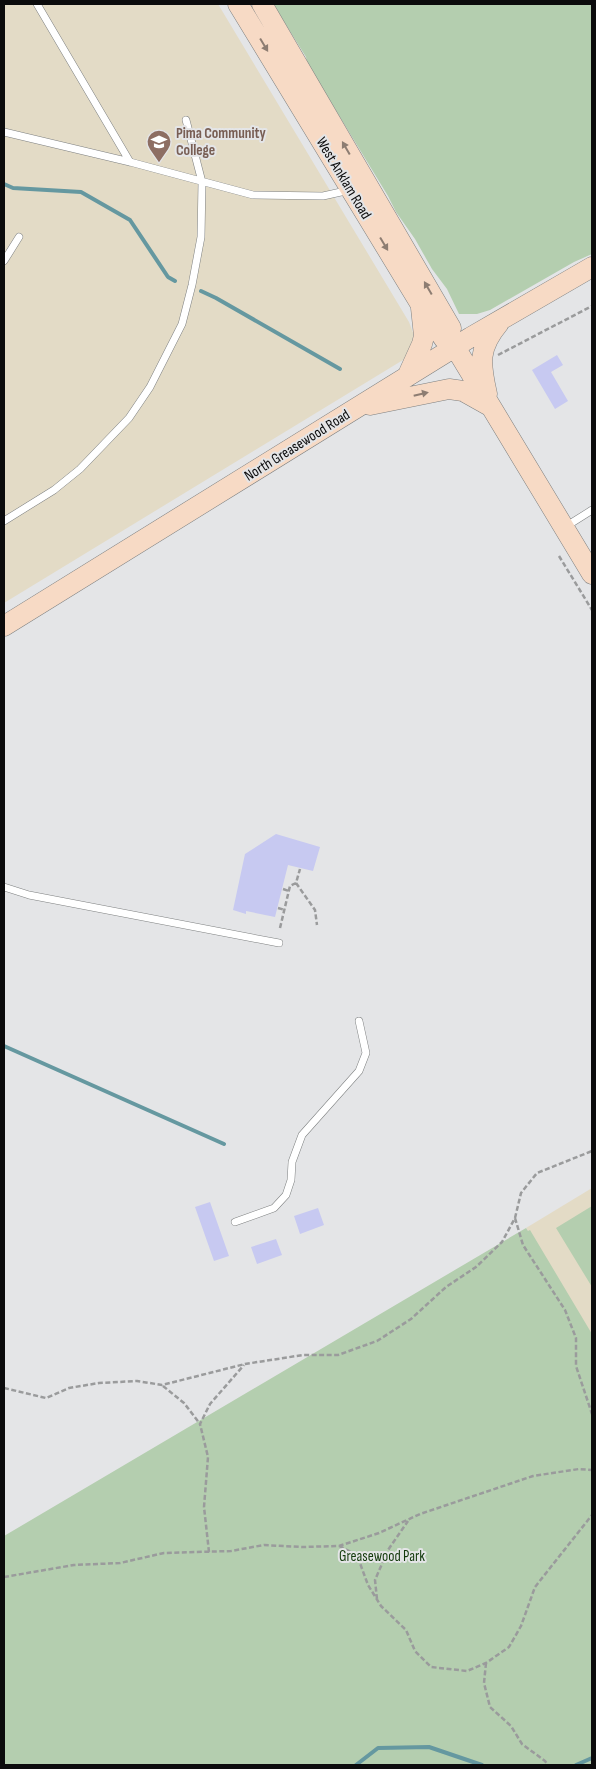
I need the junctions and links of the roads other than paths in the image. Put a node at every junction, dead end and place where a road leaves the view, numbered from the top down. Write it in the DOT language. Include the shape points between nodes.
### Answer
graph roads {
  1 [pos="37,4"];
  2 [pos="238,4"];
  3 [pos="262,4"];
  4 [pos="186,120"];
  5 [pos="4,132"];
  6 [pos="130,162"];
  7 [pos="202,182"];
  8 [pos="351,189"];
  9 [pos="19,238"];
  10 [pos="4,261"];
  11 [pos="592,267"];
  12 [pos="421,305"];
  13 [pos="502,320"];
  14 [pos="455,347"];
  15 [pos="407,377"];
  16 [pos="490,406"];
  17 [pos="356,408"];
  18 [pos="592,510"];
  19 [pos="4,521"];
  20 [pos="564,527"];
  21 [pos="592,574"];
  22 [pos="4,624"];
  23 [pos="4,887"];
  24 [pos="279,943"];
  25 [pos="359,1021"];
  26 [pos="235,1222"];
  1 -- 6 [label="lane"];
  2 -- 8 [label="main road, West Anklam Road, one-way"];
  14 -- 3 [label="main road, West Anklam Road, one-way" via="452,330"];
  4 -- 7 [label="lane"];
  5 -- 6 [label="lane"];
  6 -- 7 [label="lane"];
  7 -- 8 [label="lane" via="253,195 323,196"];
  7 -- 19 [label="lane" via="201,237 192,285 182,324 150,387 129,418 80,469 54,490"];
  8 -- 12 [label="main road, West Anklam Road, one-way"];
  9 -- 10 [label="lane"];
  11 -- 13 [label="main road, North Greasewood Road"];
  12 -- 14 [label="main road, West Anklam Road" via="444,339"];
  12 -- 15 [label="main road" via="424,336"];
  13 -- 14 [label="main road, North Greasewood Road"];
  13 -- 16 [label="main road" via="487,338 483,353 483,377"];
  14 -- 15 [label="main road, North Greasewood Road"];
  14 -- 16 [label="main road, West Anklam Road"];
  15 -- 17 [label="main road, North Greasewood Road"];
  17 -- 16 [label="main road, one-way" via="449,389 463,391"];
  16 -- 20 [label="main road, West Anklam Road"];
  17 -- 22 [label="main road, North Greasewood Road"];
  18 -- 20 [label="lane"];
  20 -- 21 [label="main road, West Anklam Road" via="584,554"];
  23 -- 24 [label="lane" via="29,895"];
  25 -- 26 [label="lane" via="366,1053 359,1071 302,1135 292,1162 286,1194 274,1208"];
}
